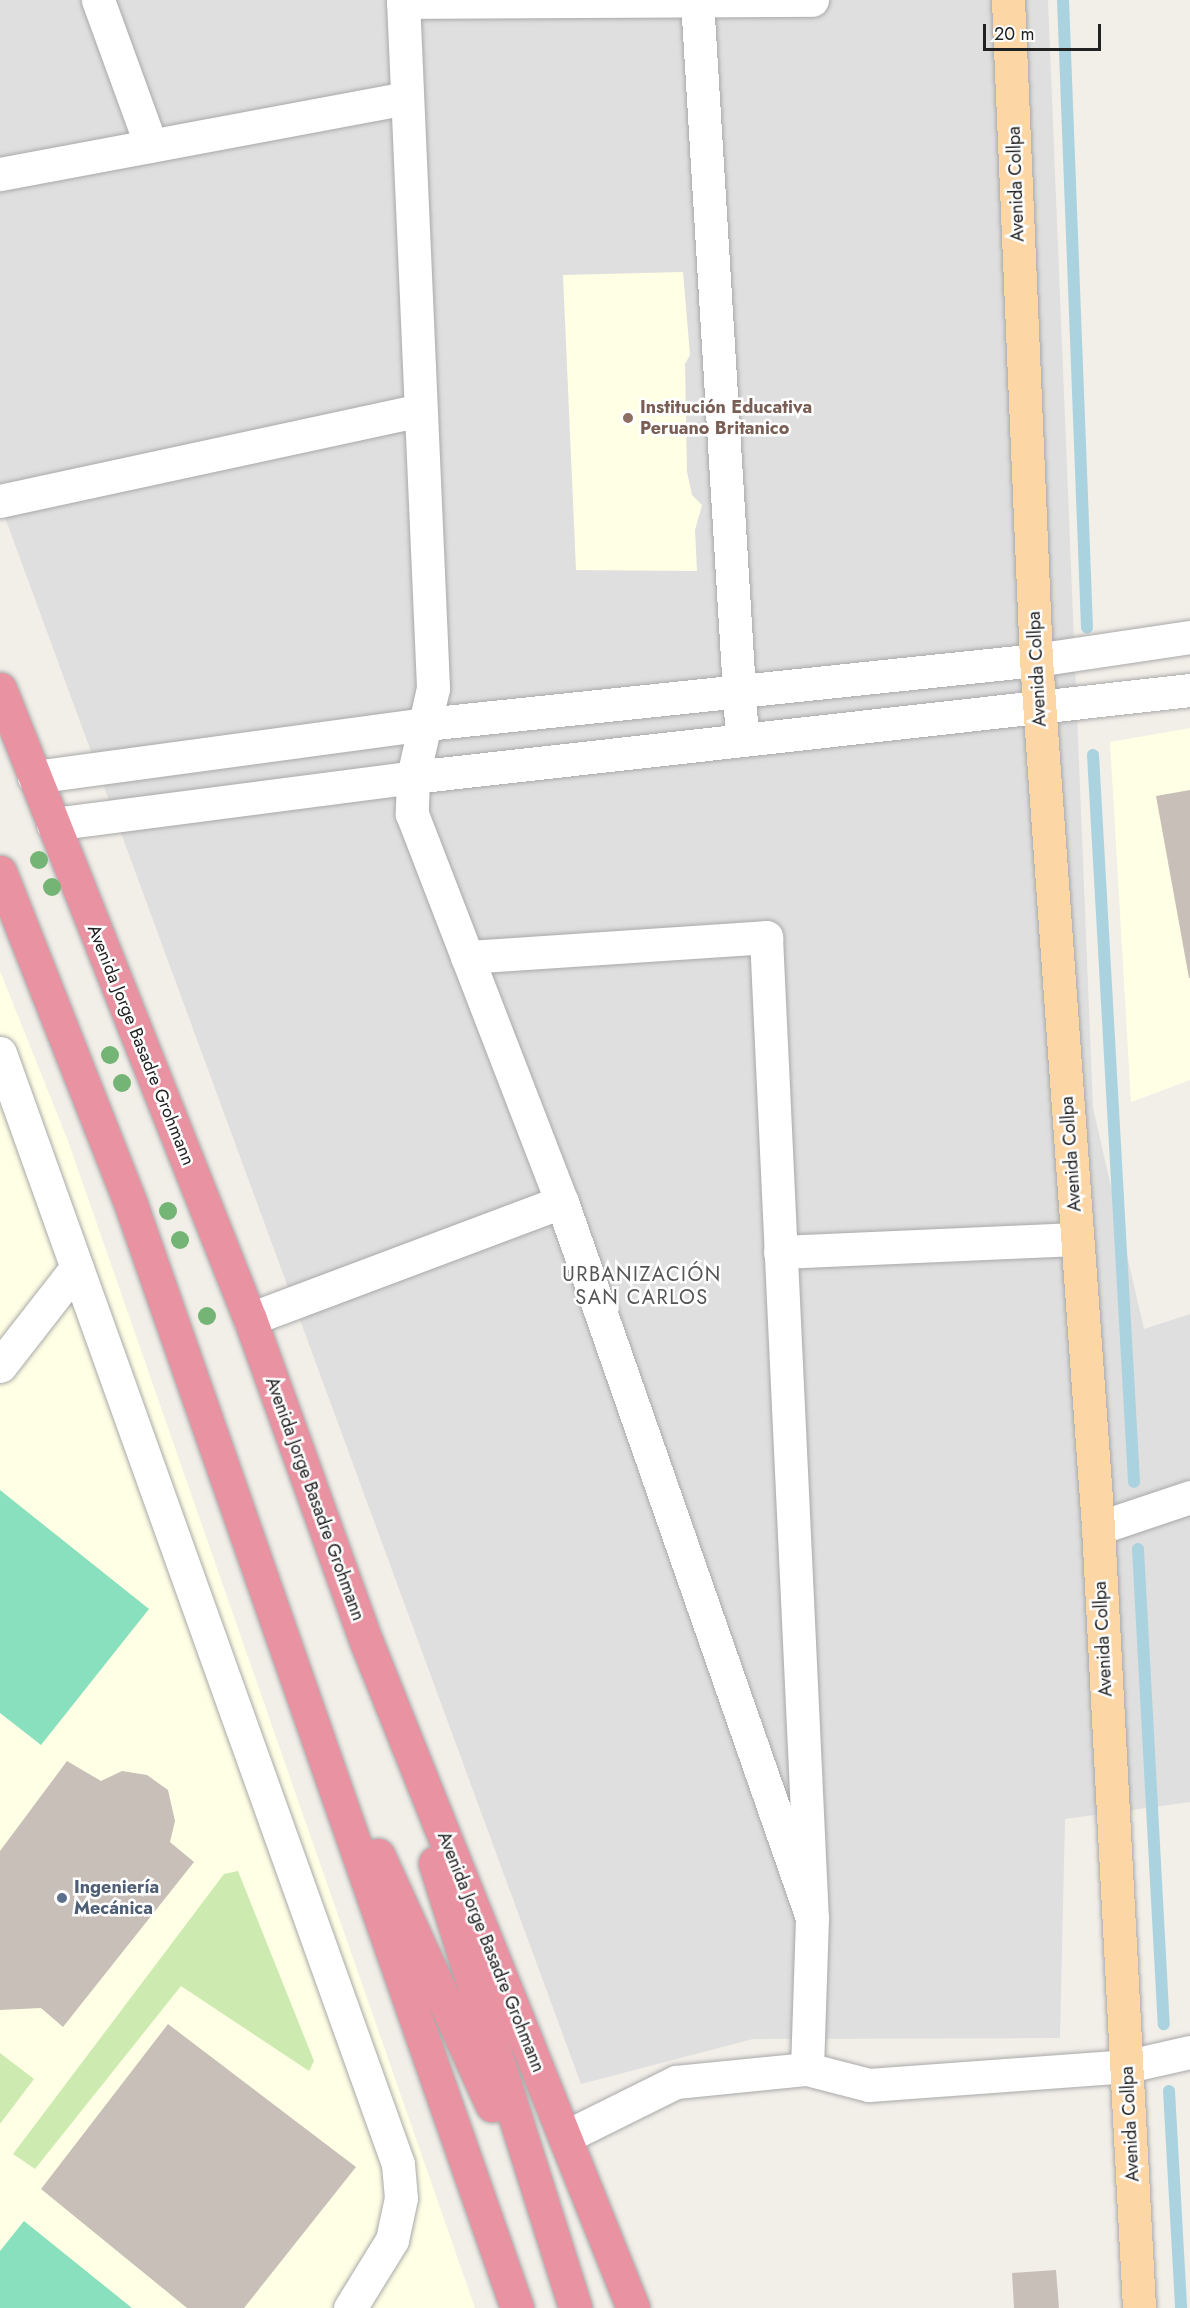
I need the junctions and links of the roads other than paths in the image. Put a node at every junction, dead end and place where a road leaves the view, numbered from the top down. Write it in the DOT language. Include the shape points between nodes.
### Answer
graph roads {
  1 [pos="98,0"];
  2 [pos="697,0"];
  3 [pos="812,0"];
  4 [pos="1008,0"];
  5 [pos="403,1"];
  6 [pos="405,98"];
  7 [pos="151,146"];
  8 [pos="0,174"];
  9 [pos="420,410"];
  10 [pos="0,501"];
  11 [pos="1190,637"];
  12 [pos="1036,660"];
  13 [pos="0,689"];
  14 [pos="736,690"];
  15 [pos="1190,690"];
  16 [pos="1039,705"];
  17 [pos="426,723"];
  18 [pos="742,740"];
  19 [pos="34,777"];
  20 [pos="413,777"];
  21 [pos="53,824"];
  22 [pos="0,872"];
  23 [pos="467,957"];
  24 [pos="0,1053"];
  25 [pos="562,1202"];
  26 [pos="1077,1239"];
  27 [pos="780,1251"];
  28 [pos="77,1267"];
  29 [pos="250,1319"];
  30 [pos="0,1366"];
  31 [pos="1190,1497"];
  32 [pos="1098,1528"];
  33 [pos="366,1641"];
  34 [pos="303,1689"];
  35 [pos="812,1918"];
  36 [pos="1190,2052"];
  37 [pos="1128,2066"];
  38 [pos="807,2069"];
  39 [pos="567,2136"];
  40 [pos="549,2233"];
  41 [pos="350,2308"];
  42 [pos="517,2308"];
  43 [pos="575,2308"];
  44 [pos="633,2308"];
  45 [pos="1139,2308"];
  1 -- 7 [label="street"];
  2 -- 3 [label="street"];
  2 -- 5 [label="street"];
  2 -- 14 [label="street"];
  4 -- 12 [label="main road, Avenida Collpa"];
  5 -- 6 [label="street"];
  6 -- 7 [label="street"];
  6 -- 9 [label="street"];
  7 -- 8 [label="street"];
  9 -- 10 [label="street"];
  9 -- 17 [label="street" via="434,688"];
  11 -- 12 [label="street"];
  12 -- 14 [label="street"];
  12 -- 16 [label="main road, Avenida Collpa"];
  13 -- 19 [label="highway, Avenida Jorge Basadre Grohmann"];
  14 -- 17 [label="street"];
  14 -- 18 [label="street"];
  15 -- 16 [label="street"];
  16 -- 18 [label="street"];
  16 -- 26 [label="main road, Avenida Collpa"];
  17 -- 19 [label="street"];
  17 -- 20 [label="street"];
  18 -- 20 [label="street"];
  19 -- 21 [label="highway, Avenida Jorge Basadre Grohmann"];
  20 -- 21 [label="street"];
  20 -- 23 [label="street" via="412,814"];
  21 -- 29 [label="highway, Avenida Jorge Basadre Grohmann"];
  22 -- 34 [label="highway" via="131,1205"];
  23 -- 25 [label="street"];
  23 -- 27 [label="street" via="766,937"];
  24 -- 28 [label="street"];
  25 -- 29 [label="street"];
  25 -- 35 [label="street"];
  26 -- 27 [label="street"];
  26 -- 32 [label="main road, Avenida Collpa"];
  27 -- 35 [label="street"];
  28 -- 30 [label="street"];
  28 -- 41 [label="street" via="398,2164 401,2199 392,2240"];
  29 -- 33 [label="highway, Avenida Jorge Basadre Grohmann"];
  31 -- 32 [label="street"];
  32 -- 37 [label="main road, Avenida Collpa"];
  33 -- 39 [label="highway, Avenida Jorge Basadre Grohmann"];
  33 -- 40 [label="highway"];
  34 -- 40 [label="highway"];
  34 -- 42 [label="highway"];
  35 -- 38 [label="street"];
  36 -- 37 [label="street"];
  37 -- 38 [label="street" via="869,2085"];
  37 -- 45 [label="main road, Avenida Collpa"];
  38 -- 39 [label="street" via="676,2082"];
  39 -- 44 [label="highway, Avenida Jorge Basadre Grohmann"];
  40 -- 43 [label="highway"];
}
